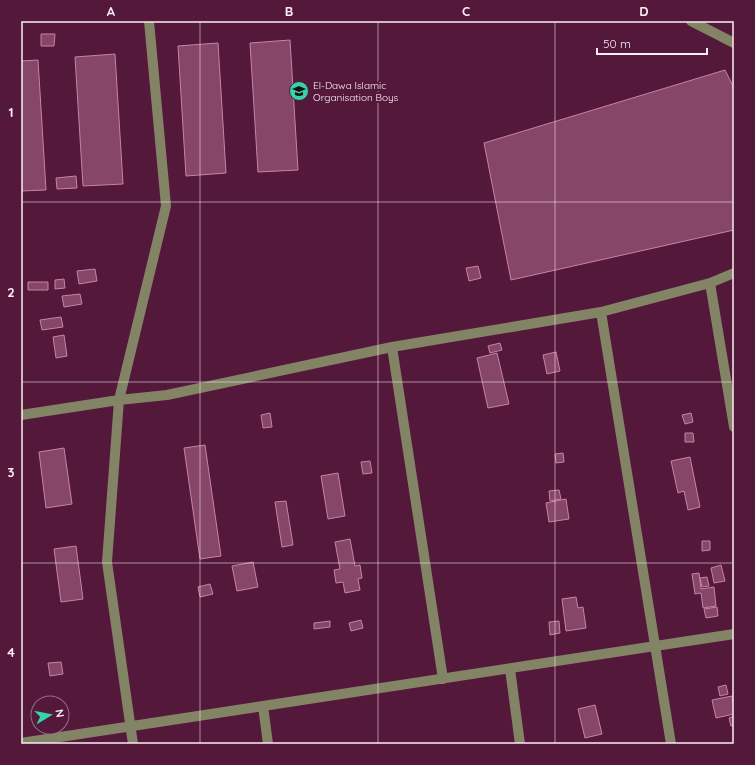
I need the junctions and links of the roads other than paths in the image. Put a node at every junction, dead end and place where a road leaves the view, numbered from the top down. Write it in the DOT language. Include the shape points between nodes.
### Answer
graph roads {
  1 [pos="149,21"];
  2 [pos="691,21"];
  3 [pos="734,43"];
  4 [pos="734,273"];
  5 [pos="710,283"];
  6 [pos="601,312"];
  7 [pos="392,347"];
  8 [pos="119,400"];
  9 [pos="21,415"];
  10 [pos="734,427"];
  11 [pos="734,634"];
  12 [pos="656,646"];
  13 [pos="510,669"];
  14 [pos="443,679"];
  15 [pos="262,706"];
  16 [pos="130,726"];
  17 [pos="21,743"];
  18 [pos="133,744"];
  19 [pos="268,744"];
  20 [pos="520,744"];
  21 [pos="671,744"];
  1 -- 8 [label="street" via="166,206"];
  2 -- 3 [label="street"];
  4 -- 5 [label="street"];
  5 -- 6 [label="street"];
  5 -- 10 [label="street"];
  6 -- 7 [label="street"];
  6 -- 12 [label="street"];
  7 -- 8 [label="street" via="167,395"];
  7 -- 14 [label="street"];
  8 -- 9 [label="street"];
  8 -- 16 [label="street" via="107,562"];
  11 -- 12 [label="street"];
  12 -- 13 [label="street"];
  12 -- 21 [label="street"];
  13 -- 14 [label="street"];
  13 -- 20 [label="street"];
  14 -- 15 [label="street"];
  15 -- 16 [label="street"];
  15 -- 19 [label="street"];
  16 -- 17 [label="street"];
  16 -- 18 [label="street"];
}
